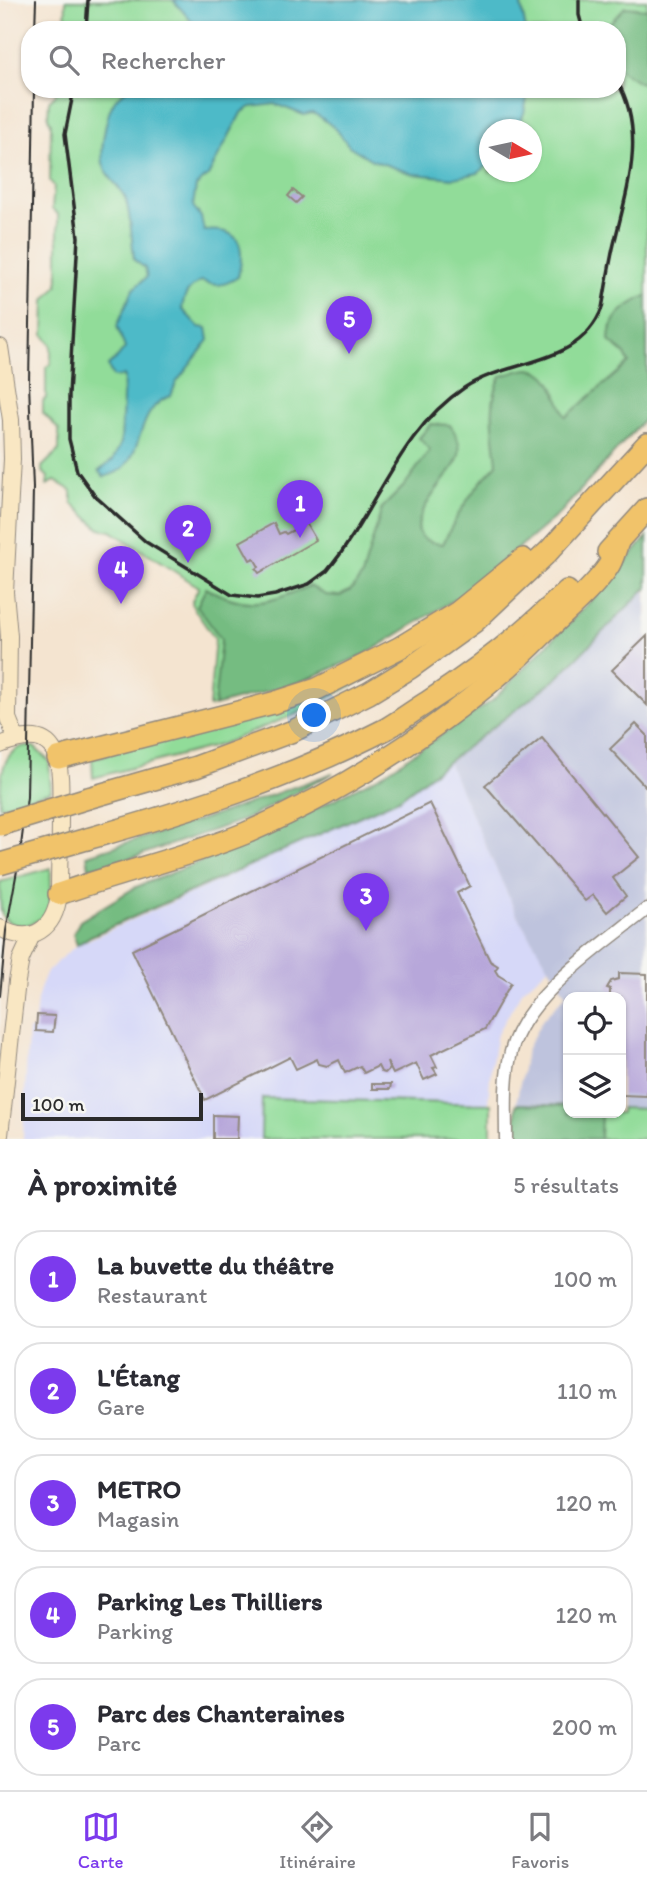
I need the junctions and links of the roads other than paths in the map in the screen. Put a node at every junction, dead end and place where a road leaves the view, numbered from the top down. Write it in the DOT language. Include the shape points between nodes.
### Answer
graph roads {
  1 [pos="0,347"];
  2 [pos="647,444"];
  3 [pos="5,488"];
  4 [pos="647,509"];
  5 [pos="618,542"];
  6 [pos="548,552"];
  7 [pos="16,738"];
  8 [pos="0,745"];
  9 [pos="58,758"];
  10 [pos="0,825"];
  11 [pos="0,864"];
  12 [pos="59,894"];
  13 [pos="647,909"];
  14 [pos="0,928"];
  15 [pos="32,934"];
  16 [pos="0,1135"];
  17 [pos="506,1139"];
  1 -- 3 [label="main road" via="10,405"];
  2 -- 6 [label="highway"];
  3 -- 7 [label="main road" via="9,718"];
  4 -- 5 [label="highway"];
  5 -- 11 [label="highway, bridge" via="507,645 388,727 315,763 237,793"];
  5 -- 12 [label="highway" via="609,566 520,658 467,702 376,765 245,833"];
  6 -- 9 [label="highway" via="526,556 458,611 399,648 317,689"];
  6 -- 10 [label="highway, bridge" via="474,622 369,694 250,748"];
  7 -- 8 [label="main road"];
  7 -- 9 [label="main road" via="46,743"];
  9 -- 12 [label="main road"];
  12 -- 15 [label="main road" via="53,920"];
  13 -- 17 [label="street" via="544,994 522,1022 511,1052"];
  14 -- 15 [label="main road"];
  15 -- 16 [label="main road" via="17,981"];
}
